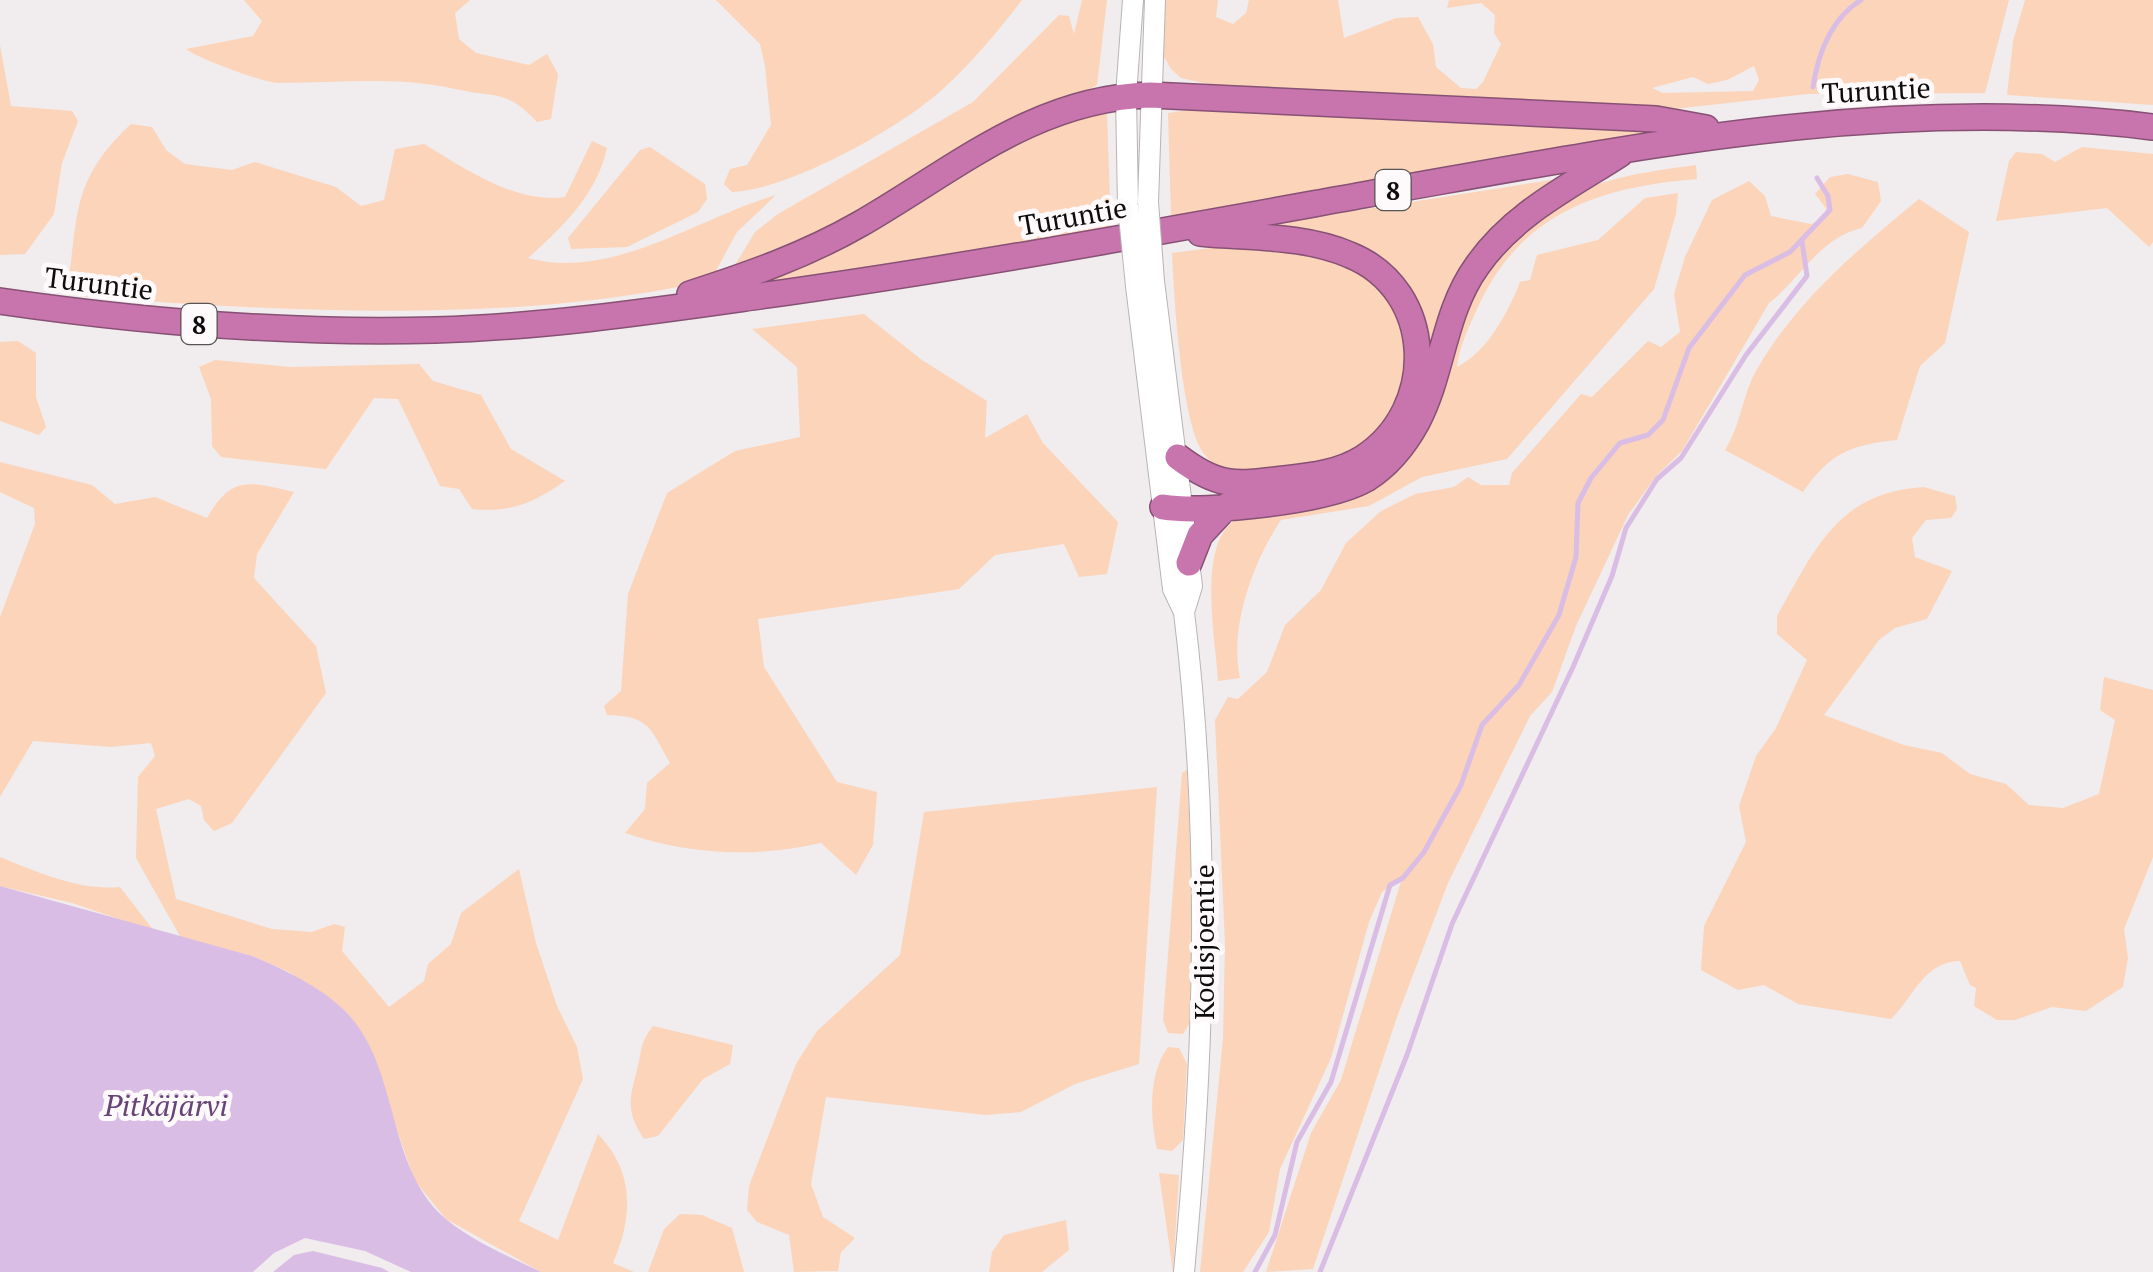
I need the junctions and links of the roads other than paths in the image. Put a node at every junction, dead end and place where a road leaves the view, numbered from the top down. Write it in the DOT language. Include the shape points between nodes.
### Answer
graph roads {
  1 [pos="1133,0"];
  2 [pos="1155,0"];
  3 [pos="1138,95"];
  4 [pos="2153,127"];
  5 [pos="1726,132"];
  6 [pos="1629,148"];
  7 [pos="1170,230"];
  8 [pos="1145,284"];
  9 [pos="0,300"];
  10 [pos="628,314"];
  11 [pos="1178,457"];
  12 [pos="1228,496"];
  13 [pos="1177,505"];
  14 [pos="1189,563"];
  15 [pos="1184,612"];
  16 [pos="1184,1272"];
  1 -- 3 [label="street, Kodisjoentie"];
  2 -- 3 [label="street, Kodisjoentie"];
  3 -- 5 [label="highway" via="1656,119"];
  3 -- 8 [label="street, Kodisjoentie, bridge"];
  3 -- 10 [label="highway" via="1063,109 1021,125 810,252"];
  4 -- 5 [label="highway, Turuntie / 8" via="1914,116"];
  5 -- 6 [label="highway, Turuntie / 8"];
  6 -- 7 [label="highway, Turuntie / 8"];
  6 -- 12 [label="highway" via="1517,221 1477,266 1452,314 1417,422 1383,466 1338,490"];
  7 -- 10 [label="highway, Turuntie / 8" via="882,280"];
  7 -- 12 [label="highway" via="1296,241 1353,256 1395,288 1418,334 1408,405 1379,445 1324,474"];
  8 -- 11 [label="street, Kodisjoentie"];
  8 -- 13 [label="street, Kodisjoentie"];
  9 -- 10 [label="highway, Turuntie / 8" via="232,328 346,331"];
  11 -- 12 [label="highway"];
  11 -- 13 [label="street, Kodisjoentie"];
  12 -- 13 [label="highway"];
  12 -- 14 [label="highway"];
  13 -- 14 [label="street, Kodisjoentie"];
  13 -- 15 [label="street, Kodisjoentie" via="1173,589"];
  14 -- 15 [label="street, Kodisjoentie" via="1192,586"];
  15 -- 16 [label="street, Kodisjoentie" via="1199,753 1206,928"];
}
